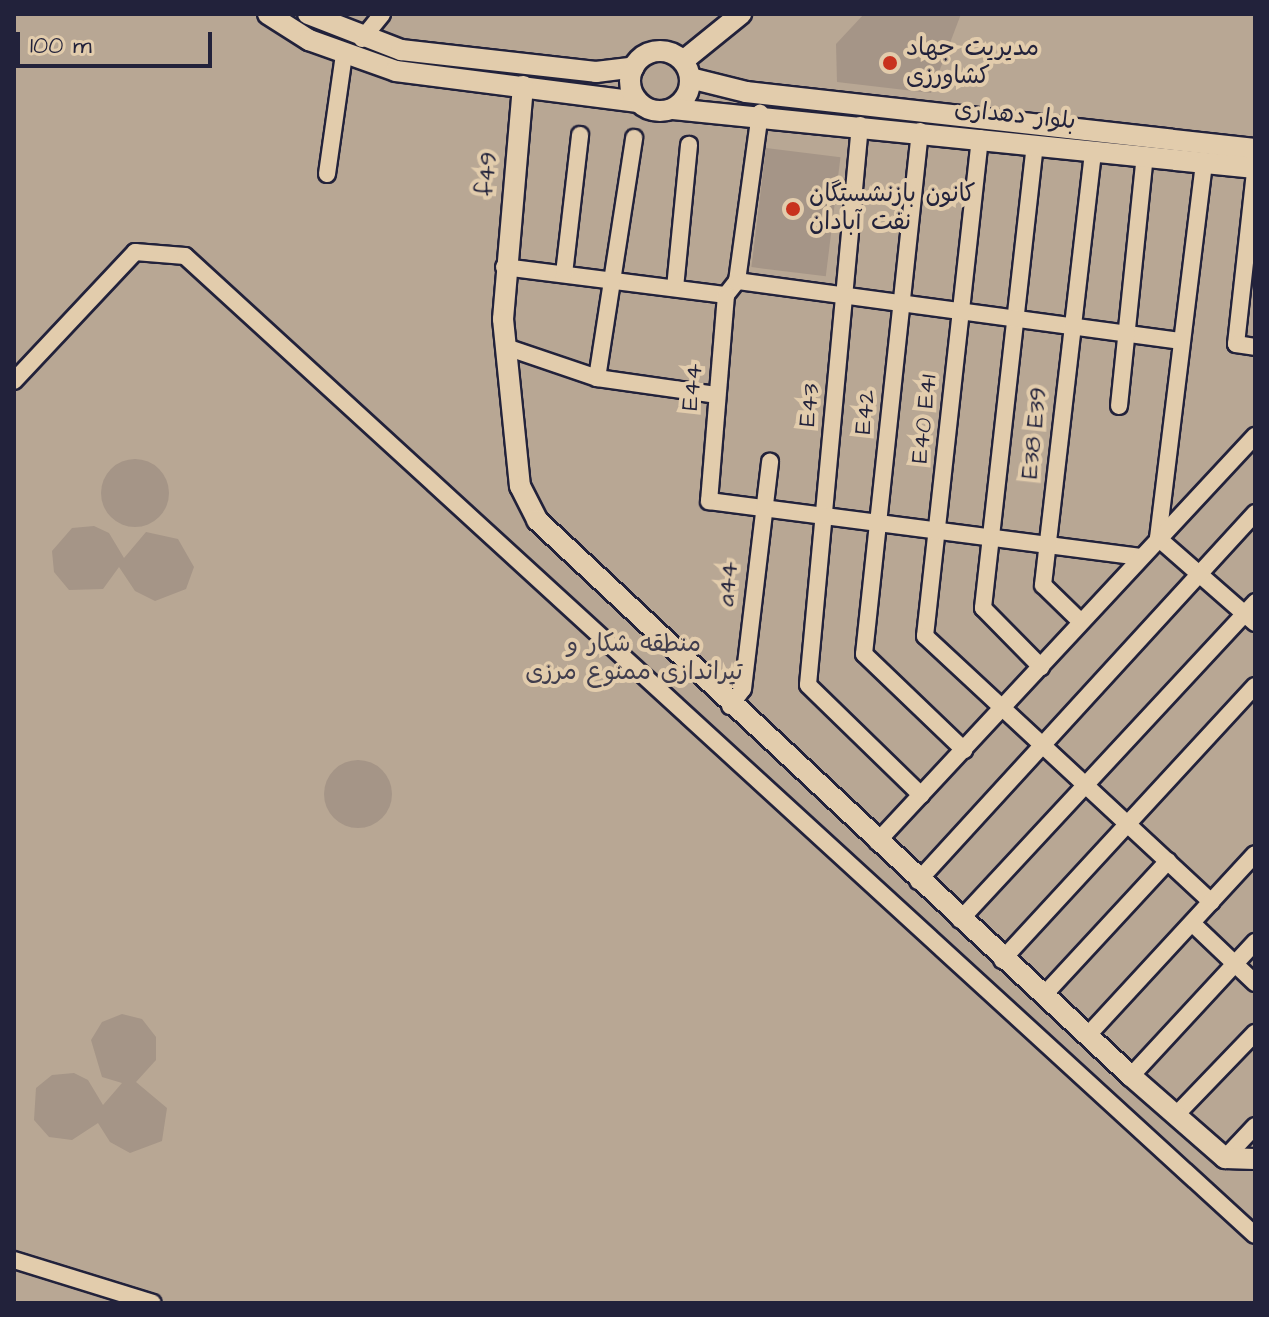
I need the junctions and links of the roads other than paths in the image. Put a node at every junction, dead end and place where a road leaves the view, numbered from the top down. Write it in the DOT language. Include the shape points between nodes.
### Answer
graph roads {
  1 [pos="268,14"];
  2 [pos="382,14"];
  3 [pos="741,14"];
  4 [pos="318,16"];
  5 [pos="362,39"];
  6 [pos="344,54"];
  7 [pos="634,67"];
  8 [pos="686,69"];
  9 [pos="523,86"];
  10 [pos="638,102"];
  11 [pos="673,109"];
  12 [pos="760,113"];
  13 [pos="860,125"];
  14 [pos="920,131"];
  15 [pos="580,135"];
  16 [pos="634,138"];
  17 [pos="980,138"];
  18 [pos="1035,144"];
  19 [pos="689,145"];
  20 [pos="1255,149"];
  21 [pos="1093,151"];
  22 [pos="1145,156"];
  23 [pos="1204,163"];
  24 [pos="1255,170"];
  25 [pos="327,174"];
  26 [pos="504,267"];
  27 [pos="564,274"];
  28 [pos="616,281"];
  29 [pos="737,281"];
  30 [pos="675,288"];
  31 [pos="726,295"];
  32 [pos="845,295"];
  33 [pos="902,303"];
  34 [pos="962,311"];
  35 [pos="1016,319"];
  36 [pos="1071,326"];
  37 [pos="1126,334"];
  38 [pos="1181,341"];
  39 [pos="506,347"];
  40 [pos="1255,347"];
  41 [pos="597,378"];
  42 [pos="14,381"];
  43 [pos="716,395"];
  44 [pos="1119,406"];
  45 [pos="1255,436"];
  46 [pos="770,462"];
  47 [pos="761,511"];
  48 [pos="1255,513"];
  49 [pos="823,519"];
  50 [pos="878,525"];
  51 [pos="936,532"];
  52 [pos="1158,538"];
  53 [pos="991,539"];
  54 [pos="1047,546"];
  55 [pos="1140,557"];
  56 [pos="1200,573"];
  57 [pos="1252,613"];
  58 [pos="1081,622"];
  59 [pos="1041,667"];
  60 [pos="1255,686"];
  61 [pos="730,706"];
  62 [pos="1004,708"];
  63 [pos="1044,743"];
  64 [pos="964,750"];
  65 [pos="1090,783"];
  66 [pos="921,795"];
  67 [pos="1129,821"];
  68 [pos="877,842"];
  69 [pos="1255,854"];
  70 [pos="1168,861"];
  71 [pos="918,881"];
  72 [pos="1211,902"];
  73 [pos="960,920"];
  74 [pos="1192,923"];
  75 [pos="1254,944"];
  76 [pos="1002,960"];
  77 [pos="1235,964"];
  78 [pos="1255,983"];
  79 [pos="1043,996"];
  80 [pos="1255,1033"];
  81 [pos="1088,1035"];
  82 [pos="1131,1076"];
  83 [pos="1176,1115"];
  84 [pos="1255,1126"];
  85 [pos="1225,1158"];
  86 [pos="1255,1159"];
  87 [pos="1255,1235"];
  88 [pos="14,1260"];
  89 [pos="153,1303"];
  1 -- 6 [label="main road"];
  2 -- 5 [label="street"];
  3 -- 8 [label="main road"];
  4 -- 5 [label="main road"];
  5 -- 7 [label="main road" via="596,72"];
  6 -- 9 [label="main road" via="396,71"];
  6 -- 25 [label="street"];
  7 -- 8 [label="main road" via="657,51"];
  7 -- 10 [label="main road" via="630,85"];
  8 -- 11 [label="main road" via="687,96"];
  8 -- 20 [label="main road, بلوار دهداری" via="746,92"];
  9 -- 10 [label="main road"];
  9 -- 26 [label="main road, f49"];
  10 -- 11 [label="main road" via="654,111"];
  11 -- 12 [label="main road, بلوار دهداری"];
  12 -- 13 [label="main road, بلوار دهداری"];
  12 -- 29 [label="street"];
  13 -- 14 [label="main road, بلوار دهداری"];
  13 -- 32 [label="street, E43"];
  14 -- 17 [label="main road, بلوار دهداری"];
  14 -- 33 [label="street, E42"];
  15 -- 27 [label="street"];
  16 -- 28 [label="street"];
  17 -- 18 [label="main road, بلوار دهداری"];
  17 -- 34 [label="street, E40 E41"];
  18 -- 21 [label="main road, بلوار دهداری"];
  18 -- 35 [label="street"];
  19 -- 30 [label="street"];
  21 -- 22 [label="main road, بلوار دهداری"];
  21 -- 36 [label="street, E38 E39"];
  22 -- 23 [label="main road, بلوار دهداری"];
  22 -- 37 [label="street"];
  23 -- 24 [label="main road, بلوار دهداری"];
  23 -- 38 [label="street"];
  24 -- 40 [label="street" via="1236,344"];
  26 -- 27 [label="street"];
  26 -- 39 [label="main road, f49"];
  27 -- 28 [label="street"];
  28 -- 30 [label="street"];
  28 -- 41 [label="street"];
  29 -- 31 [label="street"];
  29 -- 32 [label="street"];
  30 -- 31 [label="street"];
  31 -- 43 [label="street, E44"];
  32 -- 33 [label="street"];
  32 -- 49 [label="street, E43"];
  33 -- 34 [label="street"];
  33 -- 50 [label="street, E42"];
  34 -- 35 [label="street"];
  34 -- 51 [label="street, E40 E41"];
  35 -- 36 [label="street"];
  35 -- 53 [label="street"];
  36 -- 37 [label="street"];
  36 -- 54 [label="street, E38 E39"];
  37 -- 38 [label="street"];
  37 -- 44 [label="street"];
  38 -- 52 [label="street"];
  39 -- 41 [label="street"];
  39 -- 61 [label="main road, f49" via="520,486 537,520"];
  41 -- 43 [label="street"];
  42 -- 87 [label="street" via="135,252 185,256"];
  43 -- 47 [label="street, E44" via="709,501"];
  45 -- 52 [label="street"];
  46 -- 47 [label="street, a44"];
  47 -- 49 [label="street"];
  47 -- 61 [label="street, a44" via="743,689"];
  48 -- 56 [label="street"];
  49 -- 50 [label="street"];
  49 -- 66 [label="street, E43" via="808,685"];
  50 -- 51 [label="street"];
  50 -- 64 [label="street, E42" via="864,654"];
  51 -- 53 [label="street"];
  51 -- 62 [label="street, E40 E41" via="925,636"];
  52 -- 55 [label="street"];
  52 -- 56 [label="street"];
  53 -- 54 [label="street"];
  53 -- 59 [label="street" via="983,608"];
  54 -- 55 [label="street"];
  54 -- 58 [label="street, E38 E39" via="1043,585"];
  55 -- 58 [label="street"];
  56 -- 57 [label="street"];
  56 -- 63 [label="street"];
  57 -- 65 [label="street"];
  58 -- 59 [label="street"];
  59 -- 62 [label="street"];
  60 -- 67 [label="street"];
  61 -- 68 [label="main road, f49"];
  62 -- 63 [label="street"];
  62 -- 64 [label="street"];
  63 -- 65 [label="street"];
  63 -- 71 [label="street"];
  64 -- 66 [label="street"];
  65 -- 67 [label="street"];
  65 -- 73 [label="street"];
  66 -- 68 [label="street"];
  67 -- 70 [label="street"];
  67 -- 76 [label="street"];
  68 -- 71 [label="main road, f49"];
  69 -- 72 [label="street"];
  70 -- 72 [label="street"];
  70 -- 79 [label="street"];
  71 -- 73 [label="main road, f49"];
  72 -- 74 [label="street"];
  73 -- 76 [label="main road, f49"];
  74 -- 77 [label="street"];
  74 -- 81 [label="street"];
  75 -- 77 [label="street"];
  76 -- 79 [label="main road, f49"];
  77 -- 78 [label="street"];
  77 -- 82 [label="street"];
  79 -- 81 [label="main road, f49"];
  80 -- 83 [label="street"];
  81 -- 82 [label="main road, f49"];
  82 -- 83 [label="main road, f49"];
  83 -- 85 [label="main road, f49"];
  84 -- 85 [label="street"];
  85 -- 86 [label="main road"];
  88 -- 89 [label="street"];
}
